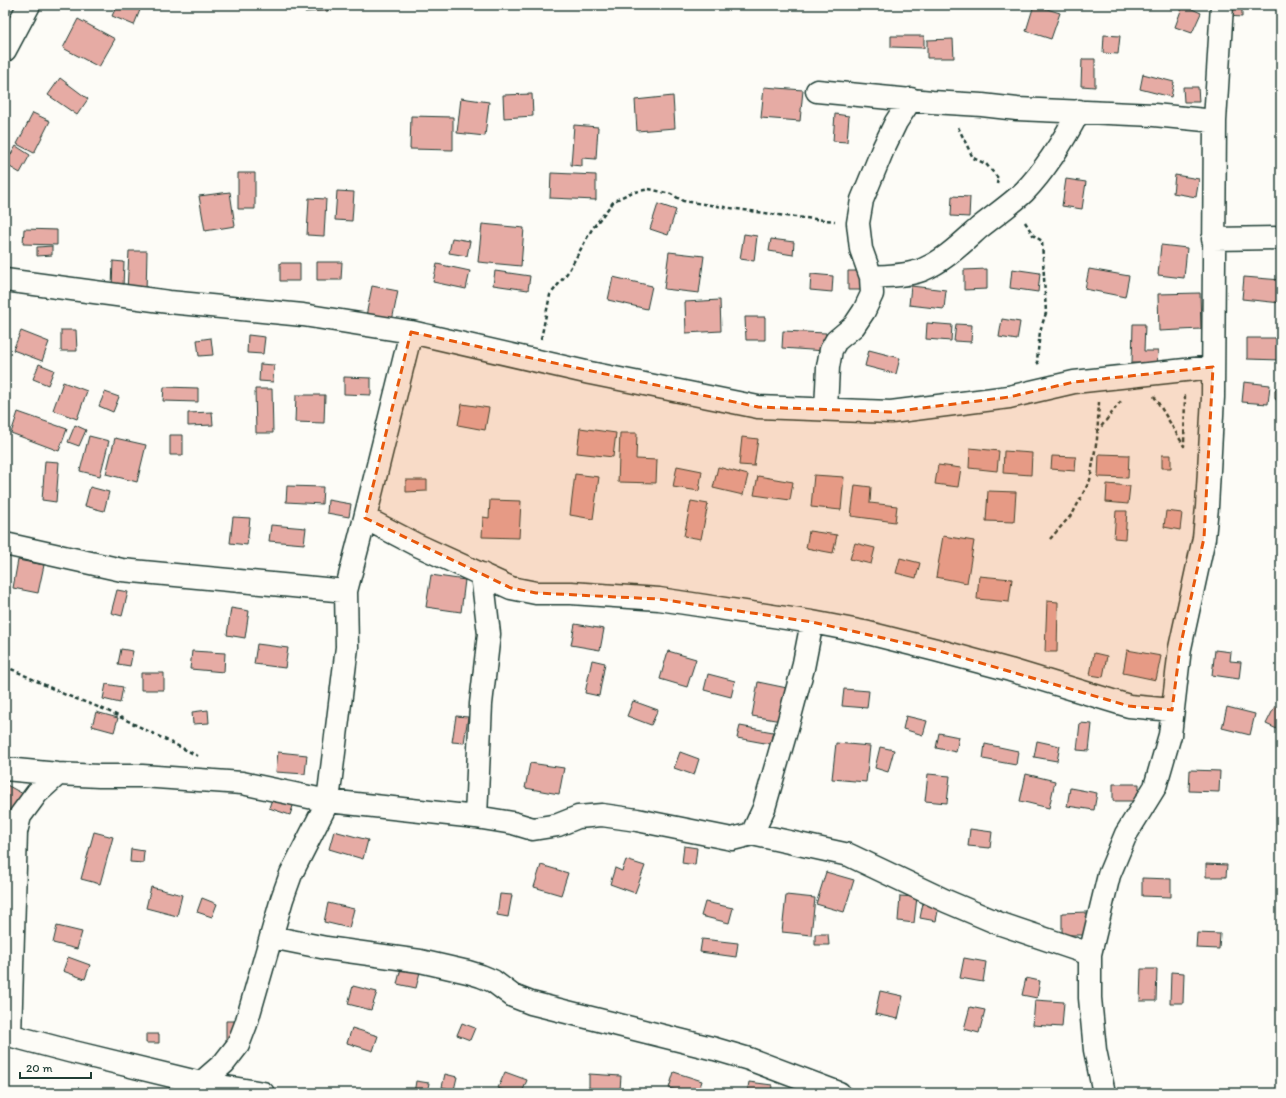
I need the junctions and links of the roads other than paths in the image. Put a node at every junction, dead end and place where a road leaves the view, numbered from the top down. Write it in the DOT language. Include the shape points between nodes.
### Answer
graph roads {
  1 [pos="29,5"];
  2 [pos="1222,5"];
  3 [pos="5,50"];
  4 [pos="817,91"];
  5 [pos="911,99"];
  6 [pos="1079,111"];
  7 [pos="1215,121"];
  8 [pos="1281,238"];
  9 [pos="1213,239"];
  10 [pos="871,277"];
  11 [pos="5,280"];
  12 [pos="411,332"];
  13 [pos="1213,367"];
  14 [pos="826,410"];
  15 [pos="365,518"];
  16 [pos="5,544"];
  17 [pos="482,574"];
  18 [pos="346,591"];
  19 [pos="812,622"];
  20 [pos="1172,710"];
  21 [pos="5,769"];
  22 [pos="58,774"];
  23 [pos="328,801"];
  24 [pos="476,817"];
  25 [pos="752,834"];
  26 [pos="271,938"];
  27 [pos="1090,954"];
  28 [pos="8,1035"];
  29 [pos="201,1083"];
  30 [pos="263,1093"];
  31 [pos="839,1093"];
  32 [pos="1104,1093"];
  1 -- 3 [label="street"];
  2 -- 7 [label="street"];
  4 -- 5 [label="street"];
  5 -- 6 [label="street" via="1017,109"];
  5 -- 10 [label="street" via="896,122 862,200 858,223 861,249"];
  6 -- 7 [label="street"];
  6 -- 10 [label="street" via="1066,136 1040,173 1012,202 960,245 922,270"];
  7 -- 9 [label="street"];
  8 -- 9 [label="street"];
  9 -- 13 [label="street"];
  10 -- 14 [label="street" via="872,294 864,311 854,326 836,341 831,350"];
  11 -- 12 [label="street" via="169,302 303,314"];
  12 -- 14 [label="street" via="538,362 758,407"];
  12 -- 15 [label="street"];
  13 -- 14 [label="street" via="1074,382 1009,397 891,412"];
  13 -- 20 [label="street" via="1204,538 1180,648"];
  15 -- 17 [label="street"];
  15 -- 18 [label="street"];
  16 -- 18 [label="street" via="122,570"];
  17 -- 19 [label="street" via="511,588 536,594 571,593 659,599"];
  17 -- 24 [label="street" via="489,634 481,704"];
  18 -- 23 [label="street" via="347,647"];
  19 -- 20 [label="street" via="936,650 1129,706"];
  19 -- 25 [label="street" via="788,724 764,808"];
  20 -- 27 [label="street" via="1170,735 1155,787 1126,834 1109,876"];
  21 -- 22 [label="street"];
  22 -- 23 [label="street" via="142,776 242,783"];
  22 -- 28 [label="street" via="37,793 20,816 16,832"];
  23 -- 24 [label="street"];
  23 -- 26 [label="street" via="291,874"];
  24 -- 25 [label="street" via="513,822 534,829 558,825 578,817 602,816 644,821 732,839"];
  25 -- 27 [label="street" via="849,856 998,923"];
  26 -- 29 [label="street" via="238,1045 224,1063"];
  26 -- 31 [label="street" via="420,961 468,972 493,981 513,996 531,1003 749,1059"];
  27 -- 32 [label="street" via="1090,998 1095,1050"];
  28 -- 29 [label="street"];
  29 -- 30 [label="street"];
}
